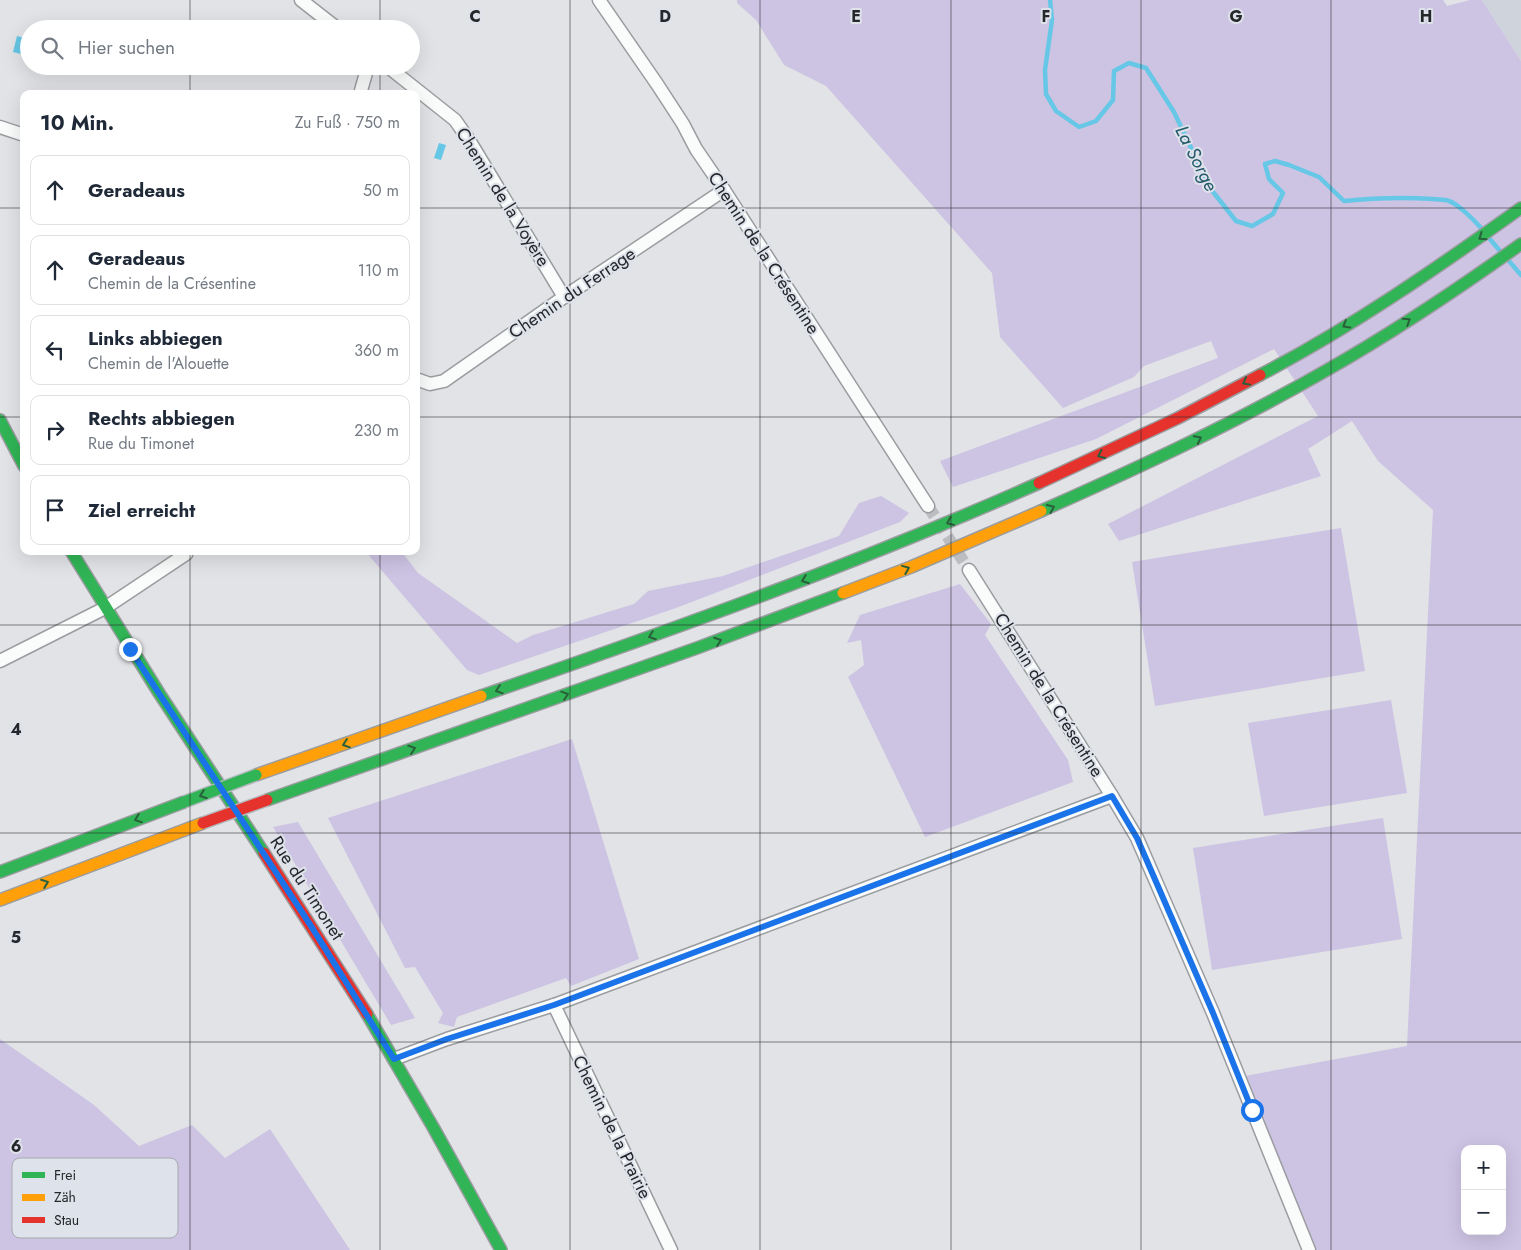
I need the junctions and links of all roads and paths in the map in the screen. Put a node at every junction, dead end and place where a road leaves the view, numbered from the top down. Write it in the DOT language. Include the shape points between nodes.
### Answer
graph roads {
  1 [pos="301,0"];
  2 [pos="599,0"];
  3 [pos="327,20"];
  4 [pos="365,75"];
  5 [pos="398,75"];
  6 [pos="361,90"];
  7 [pos="417,90"];
  8 [pos="420,92"];
  9 [pos="0,127"];
  10 [pos="20,134"];
  11 [pos="724,190"];
  12 [pos="1521,208"];
  13 [pos="1521,244"];
  14 [pos="564,297"];
  15 [pos="420,380"];
  16 [pos="0,420"];
  17 [pos="20,458"];
  18 [pos="928,506"];
  19 [pos="73,555"];
  20 [pos="184,555"];
  21 [pos="969,570"];
  22 [pos="105,608"];
  23 [pos="1,660"];
  24 [pos="1112,796"];
  25 [pos="0,872"];
  26 [pos="0,900"];
  27 [pos="554,1005"];
  28 [pos="394,1059"];
  29 [pos="501,1250"];
  30 [pos="671,1250"];
  31 [pos="1309,1250"];
  1 -- 3 [label="street"];
  2 -- 11 [label="street, Chemin de la Crésentine"];
  4 -- 6 [label="street"];
  5 -- 7 [label="street, Chemin de la Voyère"];
  8 -- 14 [label="street, Chemin de la Voyère" via="455,120"];
  9 -- 10 [label="street"];
  11 -- 14 [label="street, Chemin du Ferrage"];
  11 -- 18 [label="street, Chemin de la Crésentine"];
  12 -- 25 [label="main road, one-way, bridge" via="1411,285 1289,358 1142,436 1020,492 703,618 256,775"];
  26 -- 13 [label="main road, one-way, bridge" via="203,823 786,615 935,557 1072,498 1225,425 1320,373 1438,302"];
  14 -- 15 [label="street, Chemin du Ferrage" via="444,381 430,384"];
  16 -- 17 [label="main road"];
  19 -- 22 [label="main road, Rue du Timonet"];
  20 -- 22 [label="street"];
  21 -- 24 [label="street, Chemin de la Crésentine"];
  22 -- 23 [label="street"];
  22 -- 28 [label="main road, Rue du Timonet"];
  24 -- 27 [label="street"];
  24 -- 31 [label="street, Chemin de la Crésentine" via="1137,838 1213,1013"];
  27 -- 28 [label="street"];
  27 -- 30 [label="street, Chemin de la Prairie"];
  28 -- 29 [label="main road, Rue du Timonet"];
}
